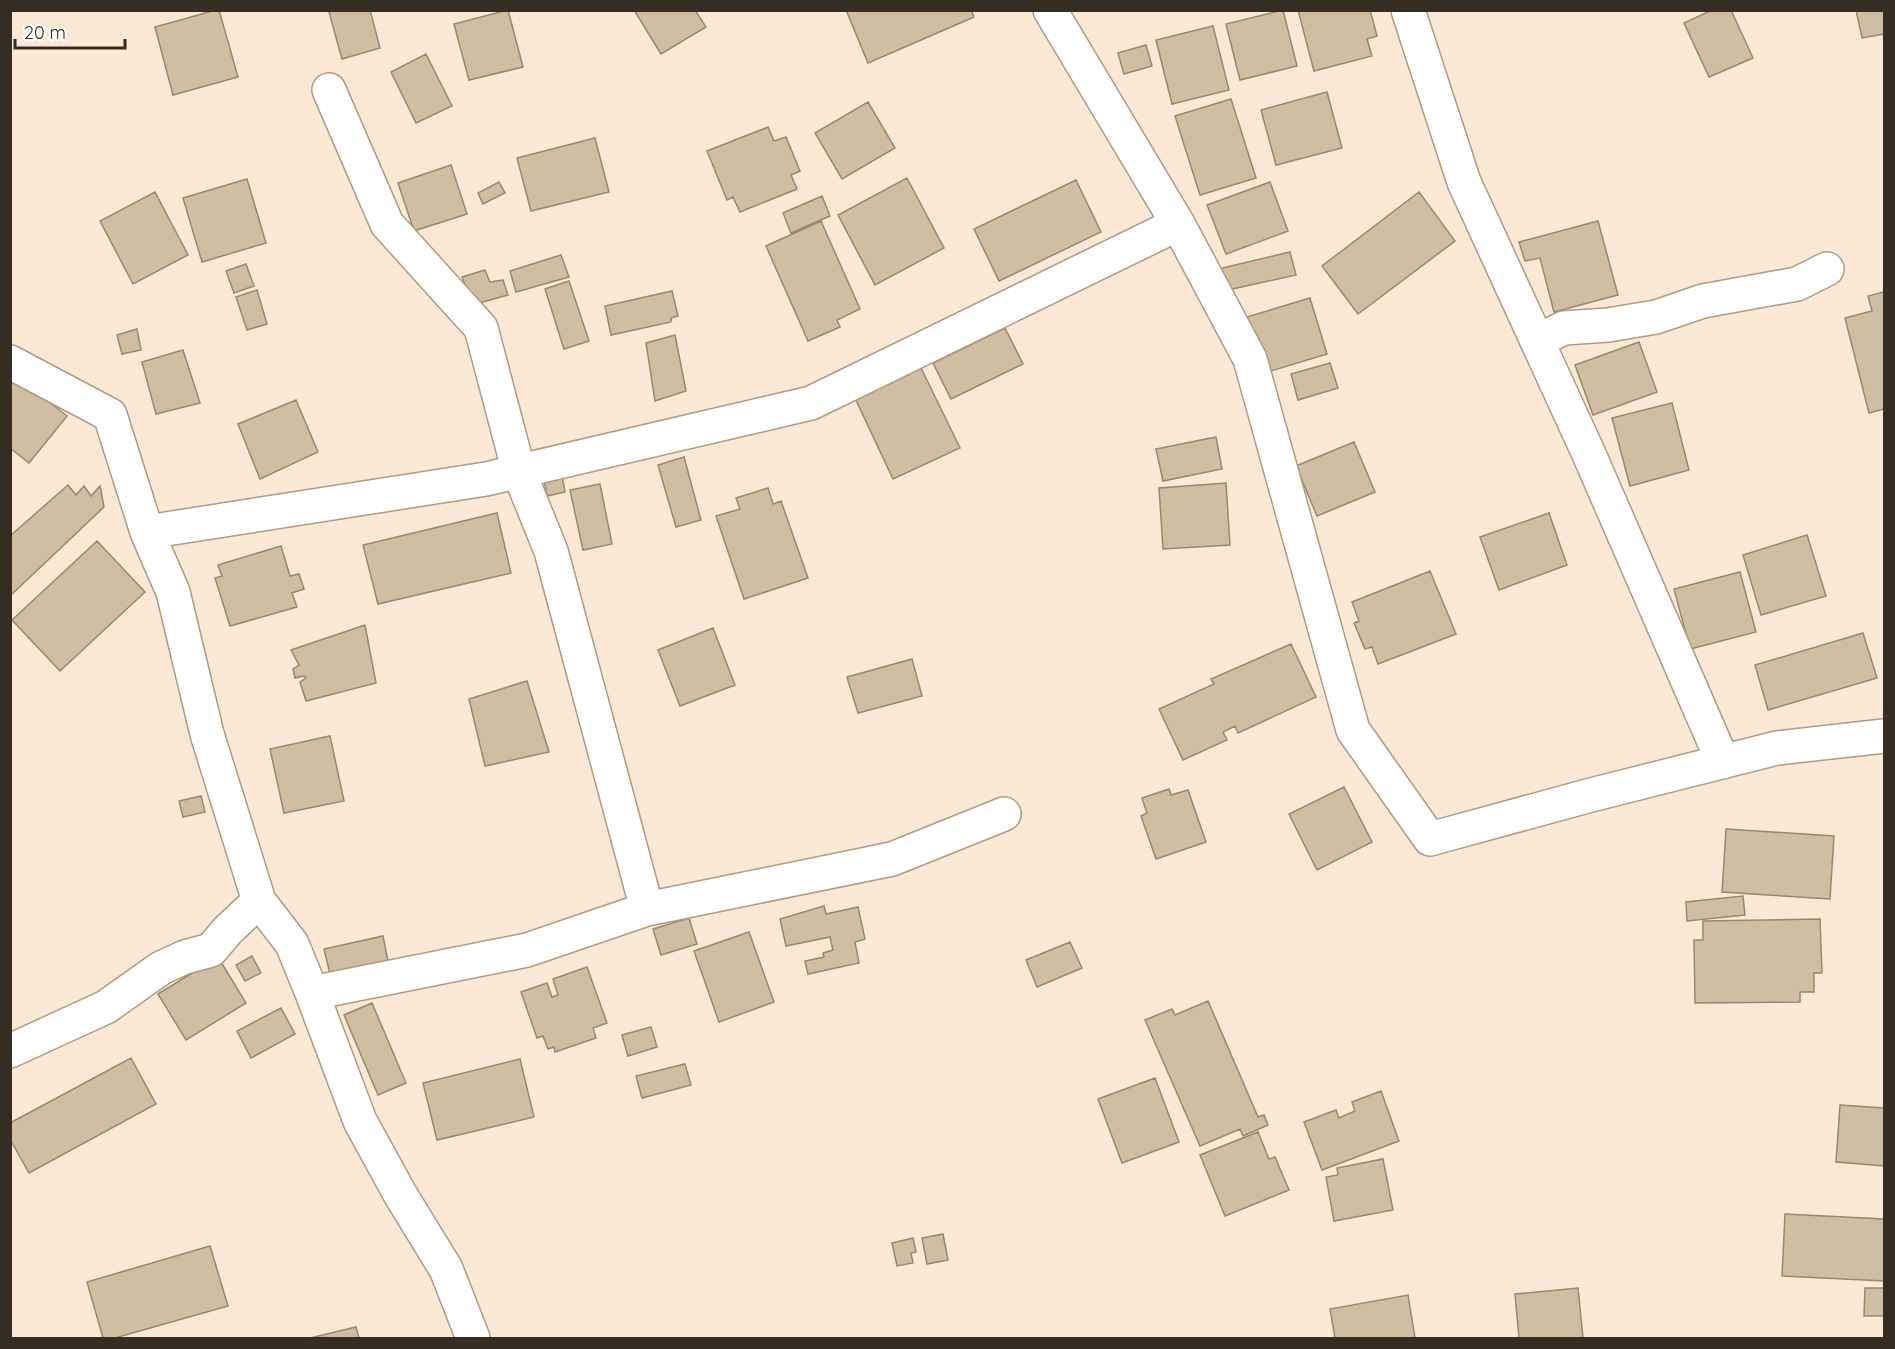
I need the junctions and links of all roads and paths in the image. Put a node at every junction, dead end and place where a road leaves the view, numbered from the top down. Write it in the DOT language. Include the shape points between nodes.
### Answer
graph roads {
  1 [pos="1050,10"];
  2 [pos="1408,10"];
  3 [pos="329,90"];
  4 [pos="1178,224"];
  5 [pos="1827,269"];
  6 [pos="1537,341"];
  7 [pos="10,362"];
  8 [pos="519,472"];
  9 [pos="147,532"];
  10 [pos="1884,736"];
  11 [pos="1723,762"];
  12 [pos="1004,814"];
  13 [pos="260,901"];
  14 [pos="647,909"];
  15 [pos="312,993"];
  16 [pos="10,1051"];
  17 [pos="473,1338"];
  1 -- 4 [label="street"];
  2 -- 6 [label="street" via="1464,182"];
  3 -- 8 [label="street" via="387,224 481,328"];
  4 -- 8 [label="street" via="812,403"];
  4 -- 11 [label="street" via="1250,359 1353,730 1431,838"];
  5 -- 6 [label="street" via="1797,284 1703,301 1656,317 1564,328"];
  6 -- 11 [label="street"];
  7 -- 9 [label="street" via="110,416"];
  8 -- 9 [label="street"];
  8 -- 14 [label="street" via="551,551"];
  9 -- 13 [label="street" via="174,592 207,734"];
  10 -- 11 [label="street" via="1777,748"];
  12 -- 14 [label="street" via="892,859"];
  13 -- 15 [label="street" via="292,944"];
  13 -- 16 [label="street" via="211,950 161,968 105,1007"];
  14 -- 15 [label="street" via="527,950"];
  15 -- 17 [label="street" via="360,1121 446,1269"];
}
